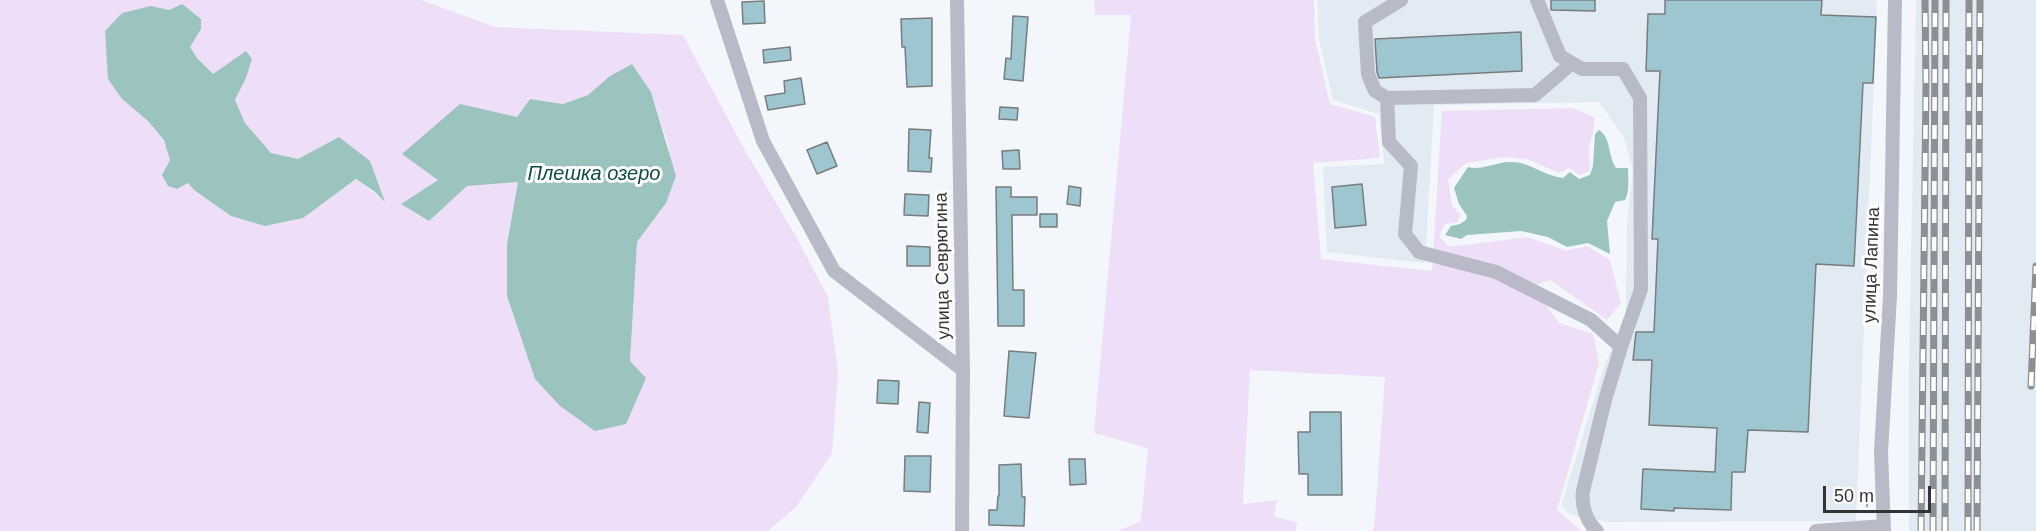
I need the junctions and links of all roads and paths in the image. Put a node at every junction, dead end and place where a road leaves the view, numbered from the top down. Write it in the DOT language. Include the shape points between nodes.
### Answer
graph roads {
  1 [pos="717,0"];
  2 [pos="957,0"];
  3 [pos="1401,0"];
  4 [pos="1537,0"];
  5 [pos="1895,0"];
  6 [pos="1572,63"];
  7 [pos="1388,98"];
  8 [pos="1621,346"];
  9 [pos="963,370"];
  10 [pos="1884,528"];
  11 [pos="962,531"];
  12 [pos="1597,531"];
  13 [pos="1816,531"];
  1 -- 9 [label="street" via="764,141 834,271"];
  2 -- 9 [label="street, улица Севрюгина"];
  3 -- 7 [label="street" via="1365,22 1368,74 1375,91"];
  4 -- 6 [label="street" via="1560,56"];
  5 -- 10 [label="street, улица Лапина" via="1890,296 1881,452"];
  6 -- 7 [label="street" via="1535,94"];
  6 -- 8 [label="street" via="1582,69 1623,69 1640,98 1641,289"];
  7 -- 8 [label="street" via="1389,142 1411,166 1405,234 1419,252 1496,272 1591,320"];
  8 -- 12 [label="street" via="1583,490 1585,512"];
  9 -- 11 [label="street, улица Севрюгина"];
  10 -- 13 [label="street"];
}
